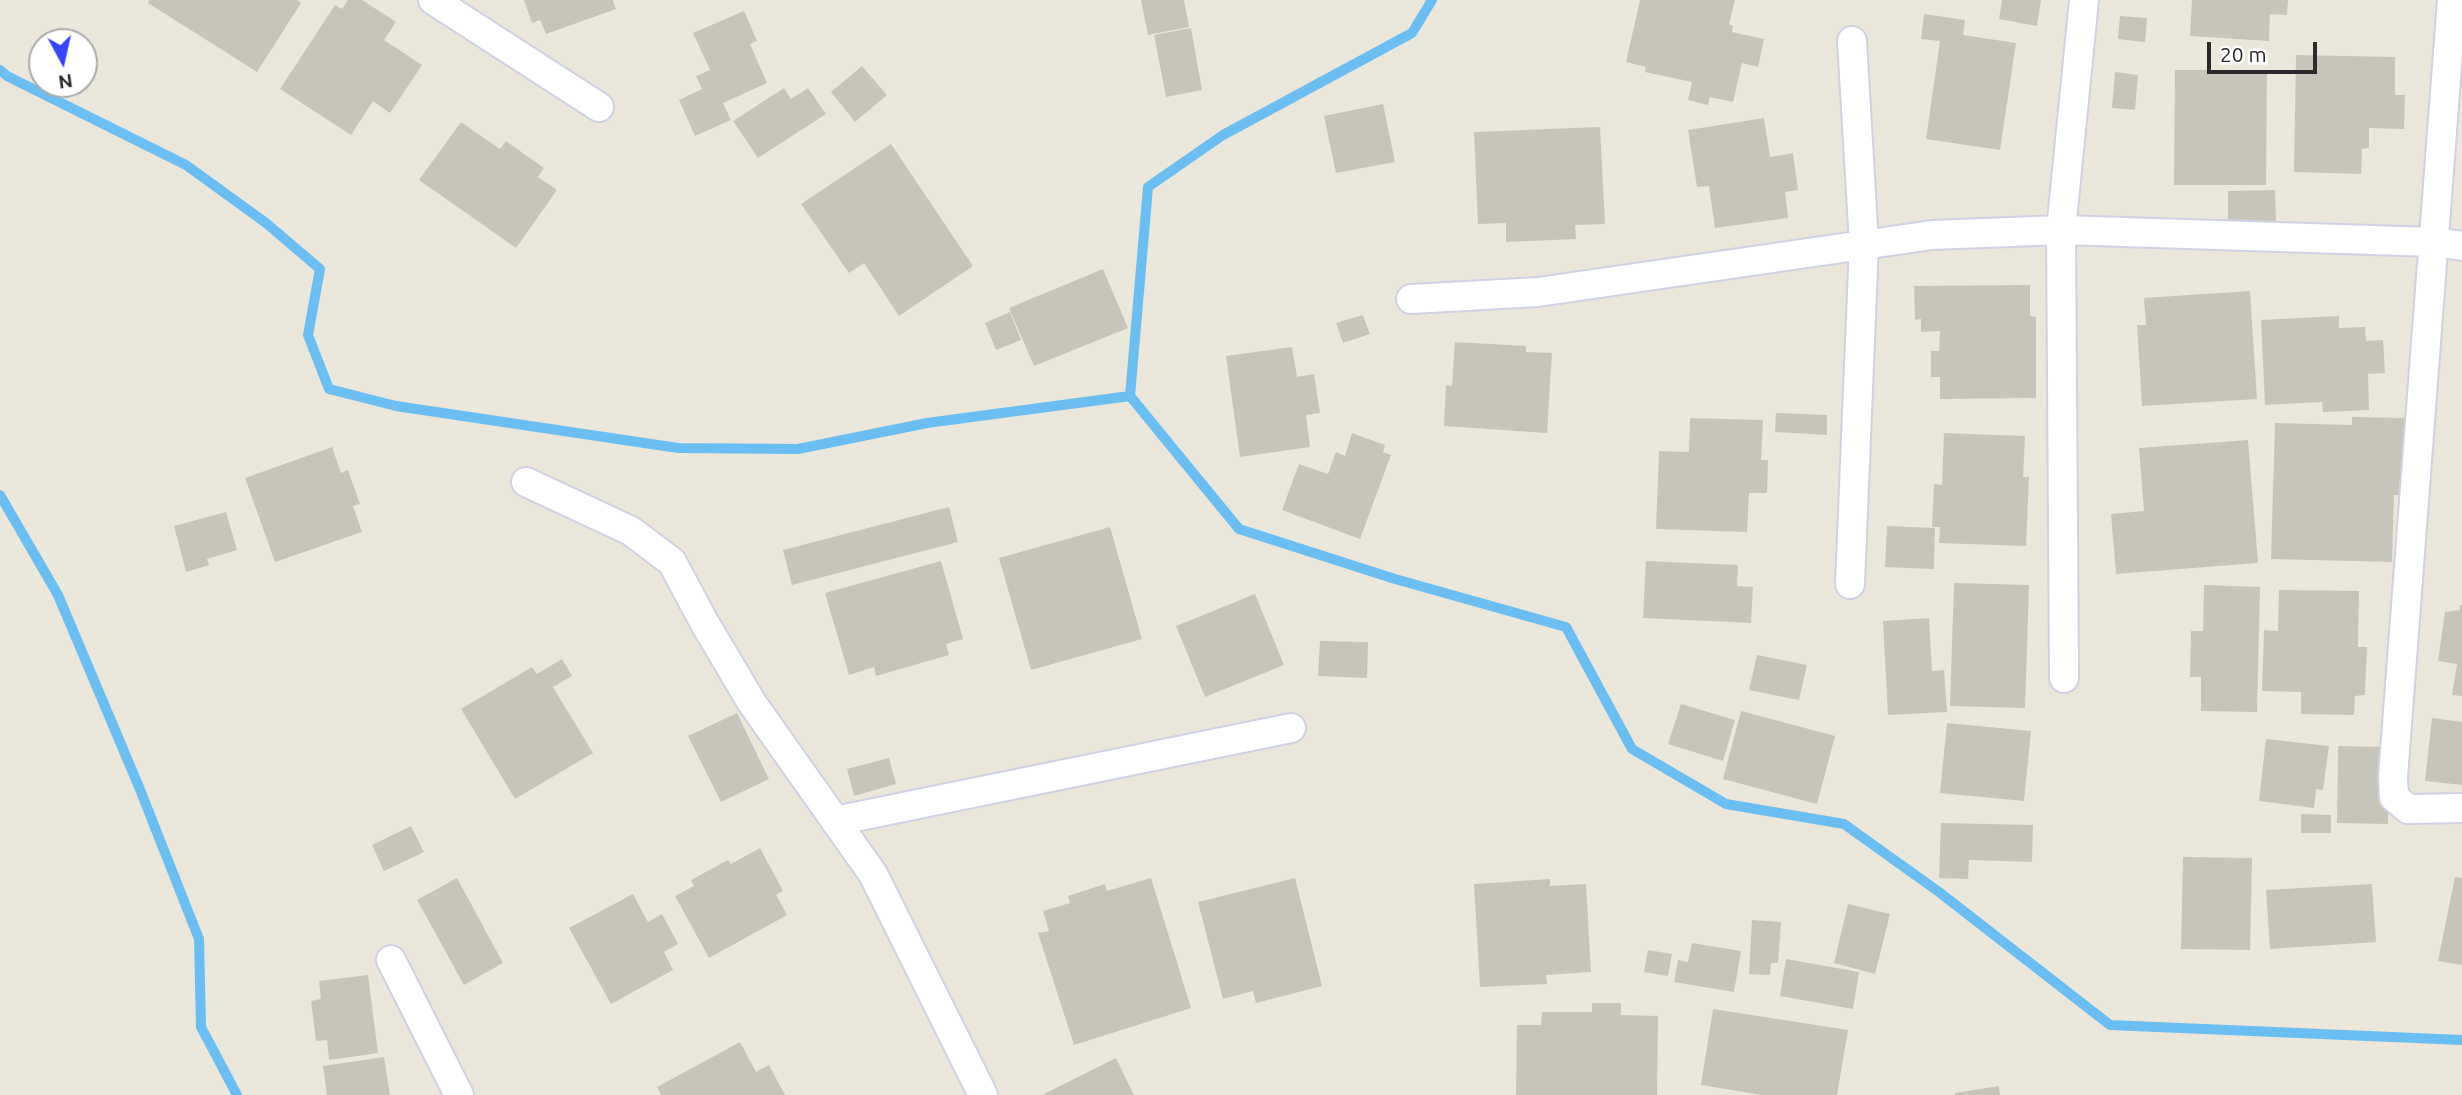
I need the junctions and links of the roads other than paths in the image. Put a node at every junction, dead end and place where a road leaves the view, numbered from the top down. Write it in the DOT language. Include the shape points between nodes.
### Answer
graph roads {
  1 [pos="433,0"];
  2 [pos="2084,0"];
  3 [pos="2452,0"];
  4 [pos="1852,41"];
  5 [pos="599,107"];
  6 [pos="2061,230"];
  7 [pos="2434,242"];
  8 [pos="1864,244"];
  9 [pos="2462,246"];
  10 [pos="1411,299"];
  11 [pos="526,482"];
  12 [pos="1850,584"];
  13 [pos="2064,678"];
  14 [pos="1291,728"];
  15 [pos="2462,808"];
  16 [pos="835,821"];
  17 [pos="391,960"];
  18 [pos="459,1095"];
  19 [pos="983,1095"];
  1 -- 5 [label="street"];
  2 -- 6 [label="street"];
  3 -- 7 [label="street"];
  4 -- 8 [label="street"];
  6 -- 7 [label="street"];
  6 -- 8 [label="street" via="1932,235"];
  6 -- 13 [label="street"];
  7 -- 9 [label="street"];
  7 -- 15 [label="street" via="2393,777 2394,797 2408,809"];
  8 -- 10 [label="street" via="1538,292"];
  8 -- 12 [label="street"];
  11 -- 16 [label="street" via="631,531 673,562 752,703"];
  14 -- 16 [label="street"];
  16 -- 19 [label="street" via="873,874"];
  17 -- 18 [label="street"];
}
